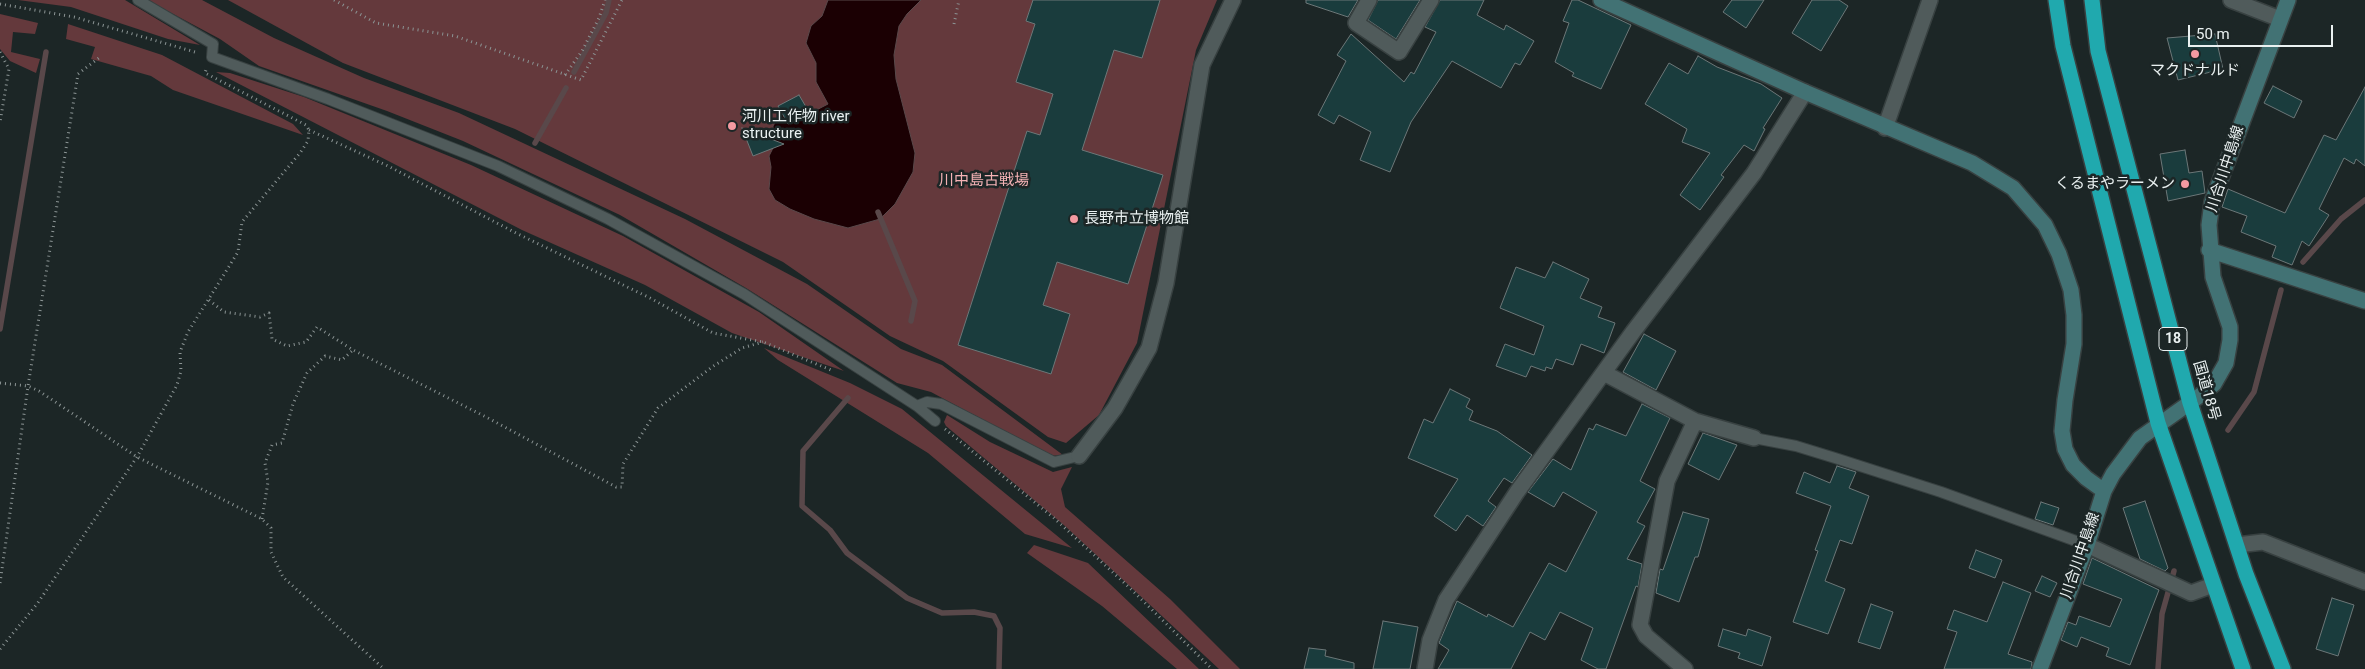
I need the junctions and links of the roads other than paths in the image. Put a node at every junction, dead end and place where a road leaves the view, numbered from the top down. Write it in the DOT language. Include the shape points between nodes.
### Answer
graph roads {
  1 [pos="138,0"];
  2 [pos="1233,0"];
  3 [pos="1369,0"];
  4 [pos="1431,0"];
  5 [pos="1601,0"];
  6 [pos="1930,0"];
  7 [pos="2056,0"];
  8 [pos="2092,0"];
  9 [pos="2231,0"];
  10 [pos="2288,0"];
  11 [pos="2280,18"];
  12 [pos="1805,92"];
  13 [pos="1886,128"];
  14 [pos="2209,250"];
  15 [pos="2365,301"];
  16 [pos="1604,373"];
  17 [pos="2190,403"];
  18 [pos="918,406"];
  19 [pos="935,420"];
  20 [pos="1695,421"];
  21 [pos="2158,423"];
  22 [pos="1754,438"];
  23 [pos="1079,456"];
  24 [pos="2104,490"];
  25 [pos="2087,545"];
  26 [pos="2237,545"];
  27 [pos="2365,582"];
  28 [pos="2213,585"];
  29 [pos="1425,669"];
  30 [pos="1685,669"];
  31 [pos="2040,669"];
  32 [pos="2243,669"];
  33 [pos="2283,669"];
  1 -- 18 [label="lane" via="213,44 212,57 498,166 608,219 744,294"];
  2 -- 23 [label="street" via="1202,65 1166,283 1149,348 1115,408"];
  3 -- 4 [label="street" via="1356,23 1400,52"];
  5 -- 12 [label="street"];
  6 -- 13 [label="street"];
  7 -- 21 [label="highway, 18" via="2062,46"];
  8 -- 17 [label="highway, 国道18号 / 18" via="2098,51"];
  9 -- 11 [label="street"];
  10 -- 11 [label="street, 川合川中島線"];
  11 -- 14 [label="street, 川合川中島線" via="2212,202"];
  12 -- 13 [label="street"];
  12 -- 16 [label="street" via="1754,173"];
  13 -- 24 [label="street" via="1992,173 2014,188 2045,225 2071,290 2074,315 2074,344 2062,431 2065,449 2073,465"];
  14 -- 15 [label="street"];
  14 -- 17 [label="street, 川合川中島線" via="2213,277 2230,327 2230,346 2221,374"];
  16 -- 20 [label="street"];
  16 -- 29 [label="street" via="1517,492 1446,600 1430,640"];
  17 -- 21 [label="street, 川合川中島線"];
  17 -- 26 [label="highway, 国道18号 / 18"];
  18 -- 19 [label="lane"];
  18 -- 23 [label="lane" via="927,402 941,404 1054,462"];
  20 -- 22 [label="street"];
  20 -- 30 [label="street" via="1667,481 1640,625 1646,636"];
  21 -- 24 [label="street, 川合川中島線" via="2140,438"];
  21 -- 28 [label="highway, 18"];
  22 -- 25 [label="lane" via="1796,446 1941,492"];
  24 -- 25 [label="street, 川合川中島線"];
  25 -- 28 [label="street" via="2191,593"];
  25 -- 31 [label="street, 川合川中島線"];
  26 -- 27 [label="street" via="2263,542"];
  26 -- 33 [label="highway, 国道18号 / 18"];
  28 -- 32 [label="highway, 18"];
}
